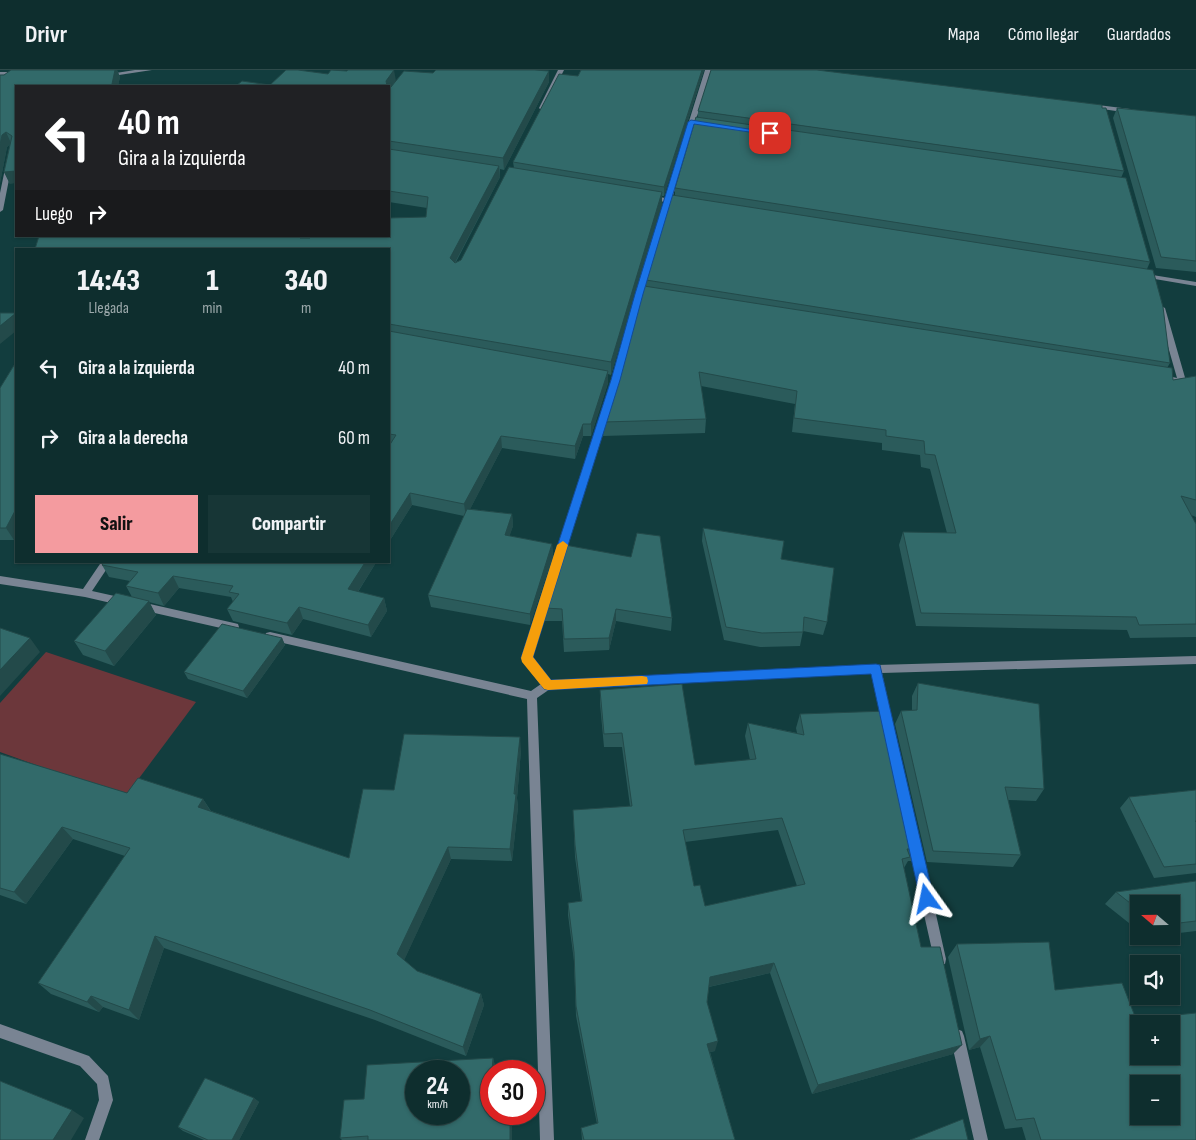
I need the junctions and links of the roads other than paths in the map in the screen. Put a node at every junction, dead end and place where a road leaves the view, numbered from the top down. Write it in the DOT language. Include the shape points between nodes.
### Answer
graph roads {
  1 [pos="149,70"];
  2 [pos="561,70"];
  3 [pos="708,70"];
  4 [pos="0,74"];
  5 [pos="24,74"];
  6 [pos="102,75"];
  7 [pos="1085,105"];
  8 [pos="1105,108"];
  9 [pos="1141,112"];
  10 [pos="539,114"];
  11 [pos="1107,117"];
  12 [pos="691,122"];
  13 [pos="701,123"];
  14 [pos="10,156"];
  15 [pos="639,196"];
  16 [pos="667,200"];
  17 [pos="696,205"];
  18 [pos="0,210"];
  19 [pos="1149,267"];
  20 [pos="1132,273"];
  21 [pos="1152,276"];
  22 [pos="1196,284"];
  23 [pos="1154,286"];
  24 [pos="639,294"];
  25 [pos="648,295"];
  26 [pos="1157,296"];
  27 [pos="1153,376"];
  28 [pos="606,378"];
  29 [pos="615,380"];
  30 [pos="105,563"];
  31 [pos="0,580"];
  32 [pos="85,593"];
  33 [pos="240,629"];
  34 [pos="260,633"];
  35 [pos="1196,660"];
  36 [pos="876,669"];
  37 [pos="548,686"];
  38 [pos="532,696"];
  39 [pos="890,736"];
  40 [pos="910,822"];
  41 [pos="944,976"];
  42 [pos="954,1024"];
  43 [pos="0,1031"];
  44 [pos="92,1140"];
  45 [pos="547,1140"];
  46 [pos="981,1140"];
  1 -- 6 [label="street"];
  2 -- 10 [label="street"];
  3 -- 12 [label="street"];
  4 -- 5 [label="street"];
  7 -- 8 [label="street"];
  8 -- 9 [label="street"];
  8 -- 11 [label="street"];
  12 -- 13 [label="street"];
  12 -- 16 [label="street"];
  14 -- 18 [label="street"];
  15 -- 16 [label="street"];
  16 -- 17 [label="street"];
  16 -- 24 [label="street"];
  19 -- 21 [label="street"];
  20 -- 21 [label="street"];
  21 -- 22 [label="street"];
  21 -- 23 [label="street"];
  24 -- 25 [label="street"];
  24 -- 29 [label="street"];
  26 -- 27 [label="street" via="1182,381"];
  28 -- 29 [label="street"];
  29 -- 37 [label="street" via="526,658"];
  30 -- 32 [label="street"];
  31 -- 32 [label="street"];
  32 -- 33 [label="street"];
  34 -- 38 [label="street"];
  35 -- 36 [label="street"];
  36 -- 37 [label="street"];
  36 -- 39 [label="street"];
  37 -- 38 [label="street"];
  38 -- 45 [label="street"];
  40 -- 41 [label="street"];
  42 -- 46 [label="street"];
  43 -- 44 [label="street" via="84,1061 103,1081 106,1100"];
}
